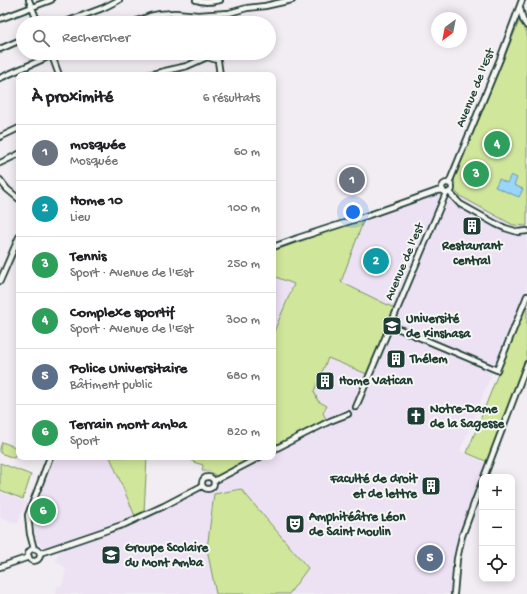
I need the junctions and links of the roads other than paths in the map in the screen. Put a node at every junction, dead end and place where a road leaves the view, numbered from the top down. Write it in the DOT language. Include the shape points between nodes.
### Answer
graph roads {
  1 [pos="29,0"];
  2 [pos="51,0"];
  3 [pos="119,0"];
  4 [pos="196,0"];
  5 [pos="220,0"];
  6 [pos="292,0"];
  7 [pos="522,0"];
  8 [pos="520,7"];
  9 [pos="32,8"];
  10 [pos="198,15"];
  11 [pos="35,16"];
  12 [pos="82,16"];
  13 [pos="150,16"];
  14 [pos="0,19"];
  15 [pos="527,26"];
  16 [pos="16,42"];
  17 [pos="0,49"];
  18 [pos="38,60"];
  19 [pos="53,60"];
  20 [pos="200,60"];
  21 [pos="217,60"];
  22 [pos="58,72"];
  23 [pos="161,72"];
  24 [pos="220,72"];
  25 [pos="0,78"];
  26 [pos="16,129"];
  27 [pos="0,137"];
  28 [pos="16,155"];
  29 [pos="0,163"];
  30 [pos="0,180"];
  31 [pos="449,183"];
  32 [pos="446,192"];
  33 [pos="16,196"];
  34 [pos="527,231"];
  35 [pos="16,244"];
  36 [pos="276,246"];
  37 [pos="0,281"];
  38 [pos="527,296"];
  39 [pos="390,325"];
  40 [pos="527,364"];
  41 [pos="356,407"];
  42 [pos="348,414"];
  43 [pos="276,448"];
  44 [pos="49,460"];
  45 [pos="254,460"];
  46 [pos="485,474"];
  47 [pos="214,481"];
  48 [pos="202,486"];
  49 [pos="479,490"];
  50 [pos="34,549"];
  51 [pos="40,553"];
  52 [pos="29,557"];
  53 [pos="0,567"];
  54 [pos="454,594"];
  1 -- 9 [label="street"];
  2 -- 9 [label="street"];
  3 -- 12 [label="street"];
  4 -- 5 [label="street"];
  6 -- 10 [label="street" via="229,13"];
  7 -- 8 [label="street, Avenue de l'Est"];
  8 -- 15 [label="street"];
  8 -- 31 [label="street, Avenue de l'Est"];
  9 -- 11 [label="street"];
  9 -- 14 [label="street"];
  10 -- 13 [label="street" via="175,12"];
  16 -- 17 [label="street"];
  18 -- 25 [label="street"];
  19 -- 22 [label="street"];
  20 -- 23 [label="street"];
  21 -- 24 [label="street"];
  26 -- 27 [label="street"];
  28 -- 29 [label="street"];
  30 -- 33 [label="street"];
  31 -- 32 [label="street, Avenue de l'Est" via="443,186"];
  31 -- 32 [label="street, Avenue de l'Est" via="452,190"];
  32 -- 34 [label="street" via="460,204 496,224 518,232"];
  32 -- 36 [label="street" via="437,191"];
  32 -- 39 [label="street, Avenue de l'est"];
  35 -- 37 [label="street"];
  38 -- 39 [label="street" via="497,370"];
  39 -- 41 [label="street, Avenue de l'est"];
  40 -- 46 [label="street"];
  42 -- 43 [label="street"];
  44 -- 50 [label="street" via="28,515"];
  45 -- 47 [label="street"];
  47 -- 48 [label="street" via="214,486 210,489"];
  47 -- 48 [label="street" via="206,477 202,481"];
  48 -- 51 [label="street" via="132,521"];
  49 -- 54 [label="street" via="460,542"];
  50 -- 51 [label="street"];
  50 -- 52 [label="street" via="29,552"];
  51 -- 52 [label="street" via="38,560 32,561"];
  52 -- 53 [label="street"];
}
